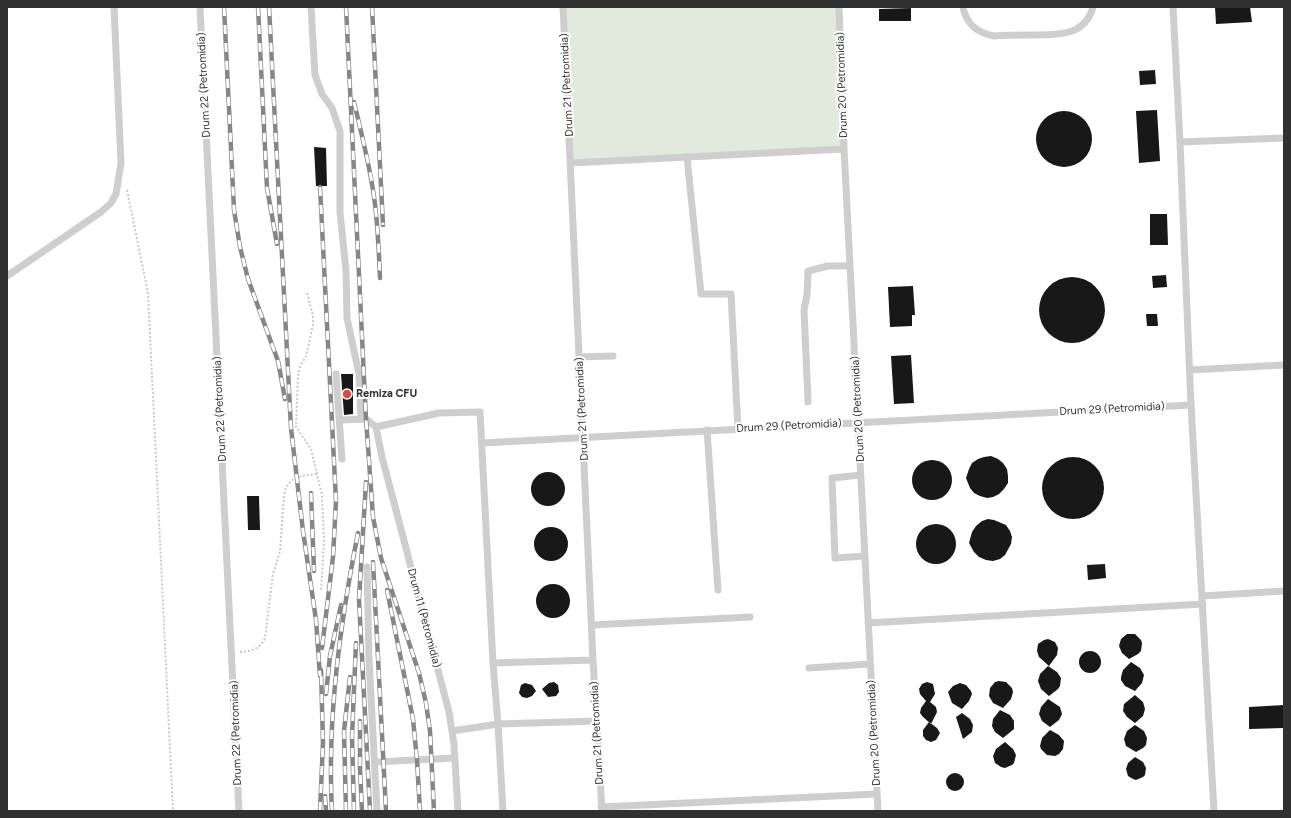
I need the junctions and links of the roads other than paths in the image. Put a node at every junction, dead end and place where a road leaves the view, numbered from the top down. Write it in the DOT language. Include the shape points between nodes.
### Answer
graph roads {
  1 [pos="114,7"];
  2 [pos="200,7"];
  3 [pos="311,7"];
  4 [pos="562,7"];
  5 [pos="839,7"];
  6 [pos="963,7"];
  7 [pos="1093,7"];
  8 [pos="1173,7"];
  9 [pos="1284,138"];
  10 [pos="1180,142"];
  11 [pos="844,149"];
  12 [pos="687,157"];
  13 [pos="570,163"];
  14 [pos="850,266"];
  15 [pos="7,276"];
  16 [pos="613,356"];
  17 [pos="580,357"];
  18 [pos="1284,365"];
  19 [pos="1190,370"];
  20 [pos="336,374"];
  21 [pos="808,402"];
  22 [pos="1191,405"];
  23 [pos="361,419"];
  24 [pos="340,420"];
  25 [pos="859,422"];
  26 [pos="376,427"];
  27 [pos="738,429"];
  28 [pos="707,430"];
  29 [pos="584,438"];
  30 [pos="482,442"];
  31 [pos="342,459"];
  32 [pos="861,475"];
  33 [pos="865,556"];
  34 [pos="367,567"];
  35 [pos="718,590"];
  36 [pos="1284,591"];
  37 [pos="1202,600"];
  38 [pos="750,617"];
  39 [pos="868,623"];
  40 [pos="592,625"];
  41 [pos="593,660"];
  42 [pos="493,664"];
  43 [pos="870,664"];
  44 [pos="809,668"];
  45 [pos="597,721"];
  46 [pos="498,724"];
  47 [pos="452,731"];
  48 [pos="455,758"];
  49 [pos="375,762"];
  50 [pos="877,794"];
  51 [pos="602,809"];
  52 [pos="239,811"];
  53 [pos="377,811"];
  54 [pos="458,811"];
  55 [pos="503,811"];
  56 [pos="878,811"];
  57 [pos="1214,811"];
  1 -- 15 [label="lane" via="121,163 116,194 101,212"];
  2 -- 52 [label="lane, Drum 22 (Petromidia)"];
  3 -- 23 [label="lane" via="315,75 322,94 332,108 340,131 340,212 346,264 347,318 359,374"];
  4 -- 13 [label="lane, Drum 21 (Petromidia)"];
  5 -- 11 [label="lane, Drum 20 (Petromidia)"];
  6 -- 7 [label="lane" via="967,19 975,28 994,36 1056,35 1071,32 1084,24"];
  8 -- 10 [label="lane"];
  9 -- 10 [label="lane"];
  10 -- 19 [label="lane"];
  11 -- 12 [label="lane"];
  11 -- 14 [label="lane, Drum 20 (Petromidia)"];
  12 -- 13 [label="lane"];
  12 -- 27 [label="lane" via="701,294 731,294"];
  13 -- 17 [label="lane, Drum 21 (Petromidia)"];
  14 -- 21 [label="lane" via="828,266 808,271 804,310"];
  14 -- 25 [label="lane, Drum 20 (Petromidia)"];
  16 -- 17 [label="lane"];
  17 -- 29 [label="lane, Drum 21 (Petromidia)"];
  18 -- 19 [label="lane"];
  19 -- 22 [label="lane"];
  20 -- 24 [label="lane"];
  22 -- 25 [label="lane, Drum 29 (Petromidia)"];
  22 -- 37 [label="lane"];
  23 -- 24 [label="lane"];
  23 -- 26 [label="lane" via="366,419"];
  24 -- 31 [label="lane"];
  25 -- 27 [label="lane, Drum 29 (Petromidia)"];
  25 -- 32 [label="lane, Drum 20 (Petromidia)"];
  26 -- 30 [label="lane" via="439,413 480,412"];
  26 -- 47 [label="lane, Drum 11 (Petromidia)"];
  27 -- 28 [label="lane, Drum 29 (Petromidia)"];
  28 -- 29 [label="lane, Drum 29 (Petromidia)"];
  28 -- 35 [label="lane"];
  29 -- 30 [label="lane, Drum 29 (Petromidia)"];
  29 -- 40 [label="lane, Drum 21 (Petromidia)"];
  30 -- 42 [label="lane"];
  32 -- 33 [label="lane, Drum 20 (Petromidia)"];
  32 -- 33 [label="lane" via="832,478 835,558"];
  33 -- 39 [label="lane, Drum 20 (Petromidia)"];
  34 -- 49 [label="lane"];
  36 -- 37 [label="lane"];
  37 -- 39 [label="lane"];
  37 -- 57 [label="lane"];
  38 -- 40 [label="lane"];
  39 -- 43 [label="lane, Drum 20 (Petromidia)"];
  40 -- 41 [label="lane, Drum 21 (Petromidia)"];
  41 -- 42 [label="lane"];
  41 -- 45 [label="lane, Drum 21 (Petromidia)"];
  42 -- 46 [label="lane"];
  43 -- 44 [label="lane"];
  43 -- 50 [label="lane, Drum 20 (Petromidia)"];
  45 -- 46 [label="lane"];
  45 -- 51 [label="lane, Drum 21 (Petromidia)"];
  46 -- 47 [label="lane"];
  46 -- 55 [label="lane"];
  47 -- 48 [label="lane, Drum 11 (Petromidia)"];
  48 -- 49 [label="lane"];
  48 -- 54 [label="lane, Drum 11 (Petromidia)"];
  49 -- 53 [label="lane"];
  50 -- 51 [label="lane"];
  50 -- 56 [label="lane, Drum 20 (Petromidia)"];
}
